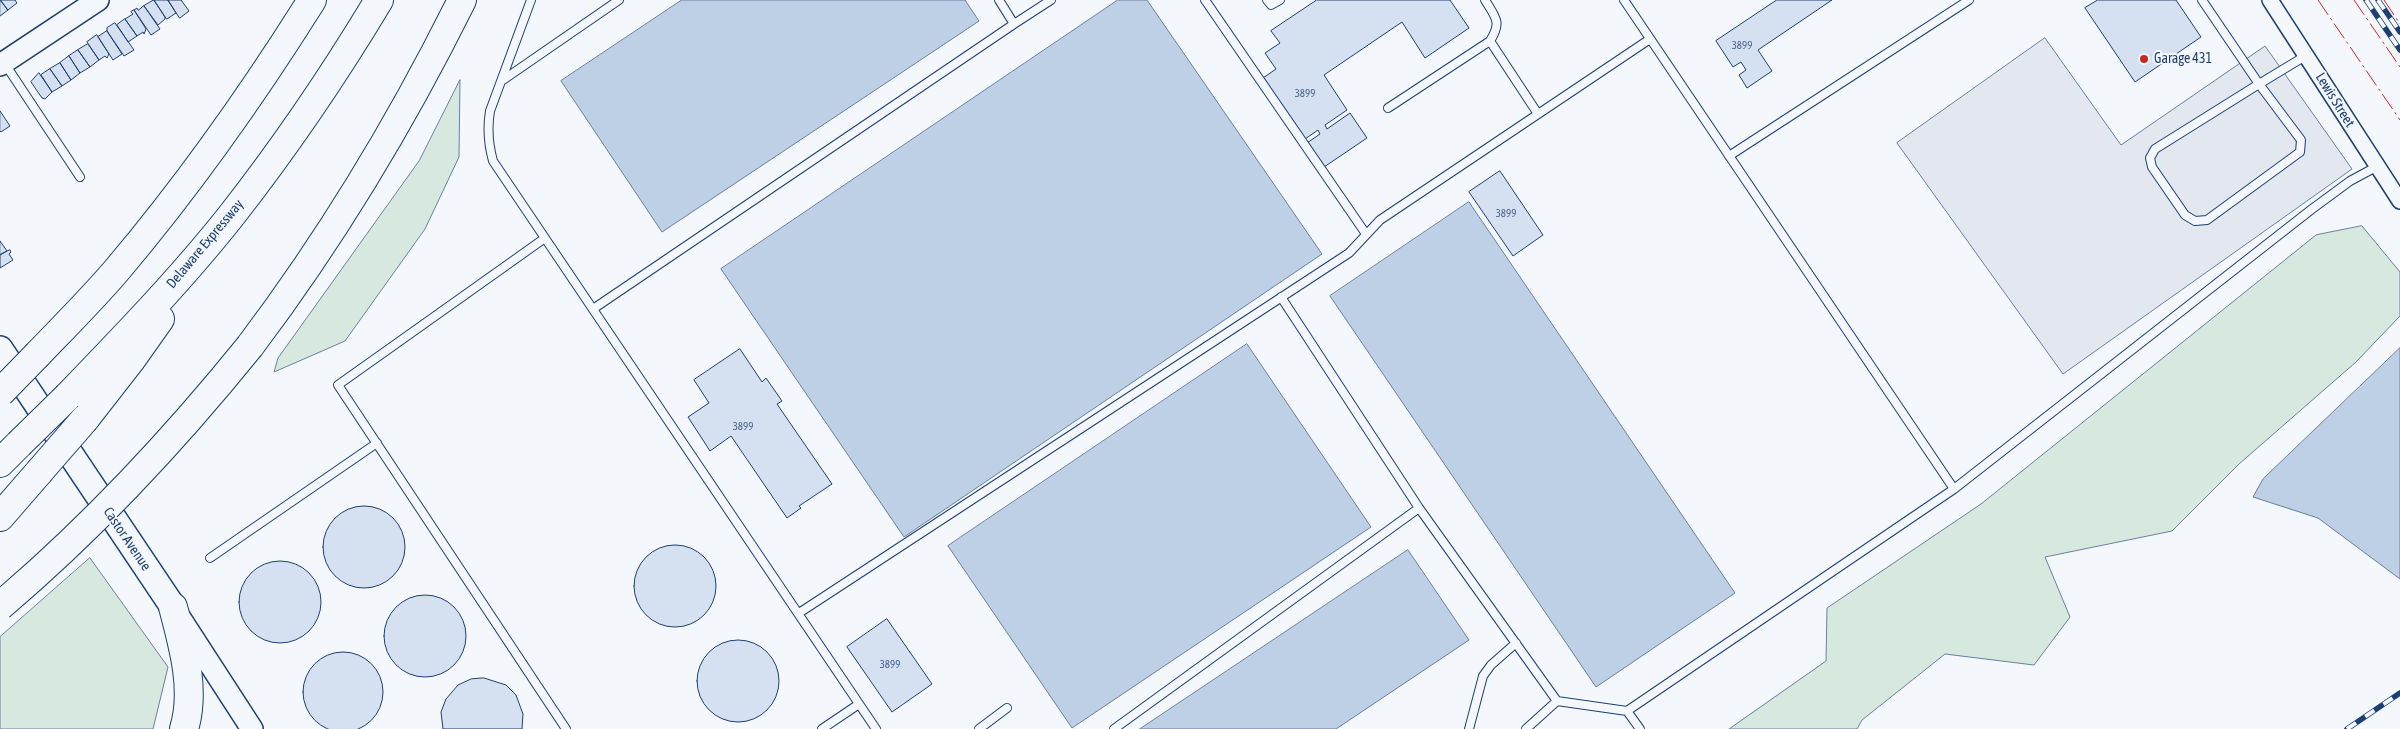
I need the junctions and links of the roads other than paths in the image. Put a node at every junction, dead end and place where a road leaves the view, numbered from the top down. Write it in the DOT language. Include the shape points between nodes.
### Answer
graph roads {
  1 [pos="98,0"];
  2 [pos="312,0"];
  3 [pos="379,0"];
  4 [pos="462,0"];
  5 [pos="531,0"];
  6 [pos="619,0"];
  7 [pos="999,0"];
  8 [pos="1051,0"];
  9 [pos="1205,0"];
  10 [pos="1267,0"];
  11 [pos="1280,0"];
  12 [pos="1484,0"];
  13 [pos="1624,0"];
  14 [pos="1969,0"];
  15 [pos="2202,0"];
  16 [pos="2270,0"];
  17 [pos="1014,24"];
  18 [pos="1650,38"];
  19 [pos="1490,41"];
  20 [pos="2308,55"];
  21 [pos="2,64"];
  22 [pos="502,80"];
  23 [pos="2259,84"];
  24 [pos="1388,108"];
  25 [pos="1538,114"];
  26 [pos="1729,156"];
  27 [pos="2376,166"];
  28 [pos="80,176"];
  29 [pos="2400,201"];
  30 [pos="230,217"];
  31 [pos="1366,234"];
  32 [pos="545,238"];
  33 [pos="1281,297"];
  34 [pos="593,309"];
  35 [pos="0,349"];
  36 [pos="0,393"];
  37 [pos="377,443"];
  38 [pos="0,463"];
  39 [pos="1954,489"];
  40 [pos="1419,508"];
  41 [pos="0,517"];
  42 [pos="210,558"];
  43 [pos="0,606"];
  44 [pos="173,607"];
  45 [pos="799,613"];
  46 [pos="1516,643"];
  47 [pos="1557,701"];
  48 [pos="859,704"];
  49 [pos="1007,708"];
  50 [pos="1627,711"];
  51 [pos="184,729"];
  52 [pos="252,729"];
  53 [pos="566,729"];
  54 [pos="822,729"];
  55 [pos="876,729"];
  56 [pos="979,729"];
  57 [pos="1114,729"];
  58 [pos="1469,729"];
  59 [pos="1526,729"];
  60 [pos="1640,729"];
  1 -- 21 [label="street"];
  2 -- 36 [label="highway, bridge" via="233,119 116,271"];
  3 -- 30 [label="highway, Delaware Expressway" via="306,114"];
  4 -- 43 [label="highway, bridge" via="377,160 309,266 250,346 187,422 101,513"];
  5 -- 22 [label="lane"];
  6 -- 22 [label="lane"];
  7 -- 17 [label="lane"];
  8 -- 17 [label="lane"];
  9 -- 31 [label="lane"];
  10 -- 11 [label="lane" via="1272,6"];
  12 -- 19 [label="lane" via="1497,20"];
  13 -- 18 [label="lane"];
  14 -- 26 [label="lane"];
  15 -- 23 [label="lane"];
  16 -- 20 [label="street, Lewis Street"];
  17 -- 34 [label="lane"];
  18 -- 25 [label="lane"];
  18 -- 26 [label="lane"];
  19 -- 24 [label="lane"];
  19 -- 25 [label="lane"];
  20 -- 23 [label="lane"];
  20 -- 27 [label="street, Lewis Street"];
  21 -- 28 [label="lane"];
  22 -- 32 [label="lane" via="490,111 488,145 493,161"];
  23 -- 23 [label="lane" via="2155,149 2150,158 2152,167 2185,215 2195,221 2207,220 2300,152 2301,140"];
  25 -- 31 [label="lane" via="1380,220"];
  26 -- 39 [label="lane"];
  27 -- 29 [label="street, Lewis Street"];
  27 -- 39 [label="lane" via="2312,209"];
  30 -- 38 [label="highway, Delaware Expressway, bridge" via="68,396"];
  30 -- 41 [label="highway, bridge" via="131,360"];
  31 -- 33 [label="lane" via="1349,253"];
  32 -- 34 [label="lane"];
  32 -- 37 [label="lane" via="338,385"];
  33 -- 40 [label="lane"];
  33 -- 45 [label="lane"];
  34 -- 45 [label="lane"];
  35 -- 44 [label="main road, Castor Avenue"];
  37 -- 42 [label="lane"];
  37 -- 53 [label="lane"];
  39 -- 50 [label="lane"];
  40 -- 46 [label="lane"];
  40 -- 57 [label="lane"];
  44 -- 51 [label="highway" via="187,679"];
  44 -- 52 [label="street, Castor Avenue"];
  45 -- 48 [label="lane"];
  46 -- 47 [label="lane"];
  46 -- 58 [label="lane" via="1483,676"];
  47 -- 50 [label="lane"];
  47 -- 59 [label="lane"];
  48 -- 54 [label="lane"];
  48 -- 55 [label="lane"];
  49 -- 56 [label="lane"];
  50 -- 60 [label="lane"];
}
